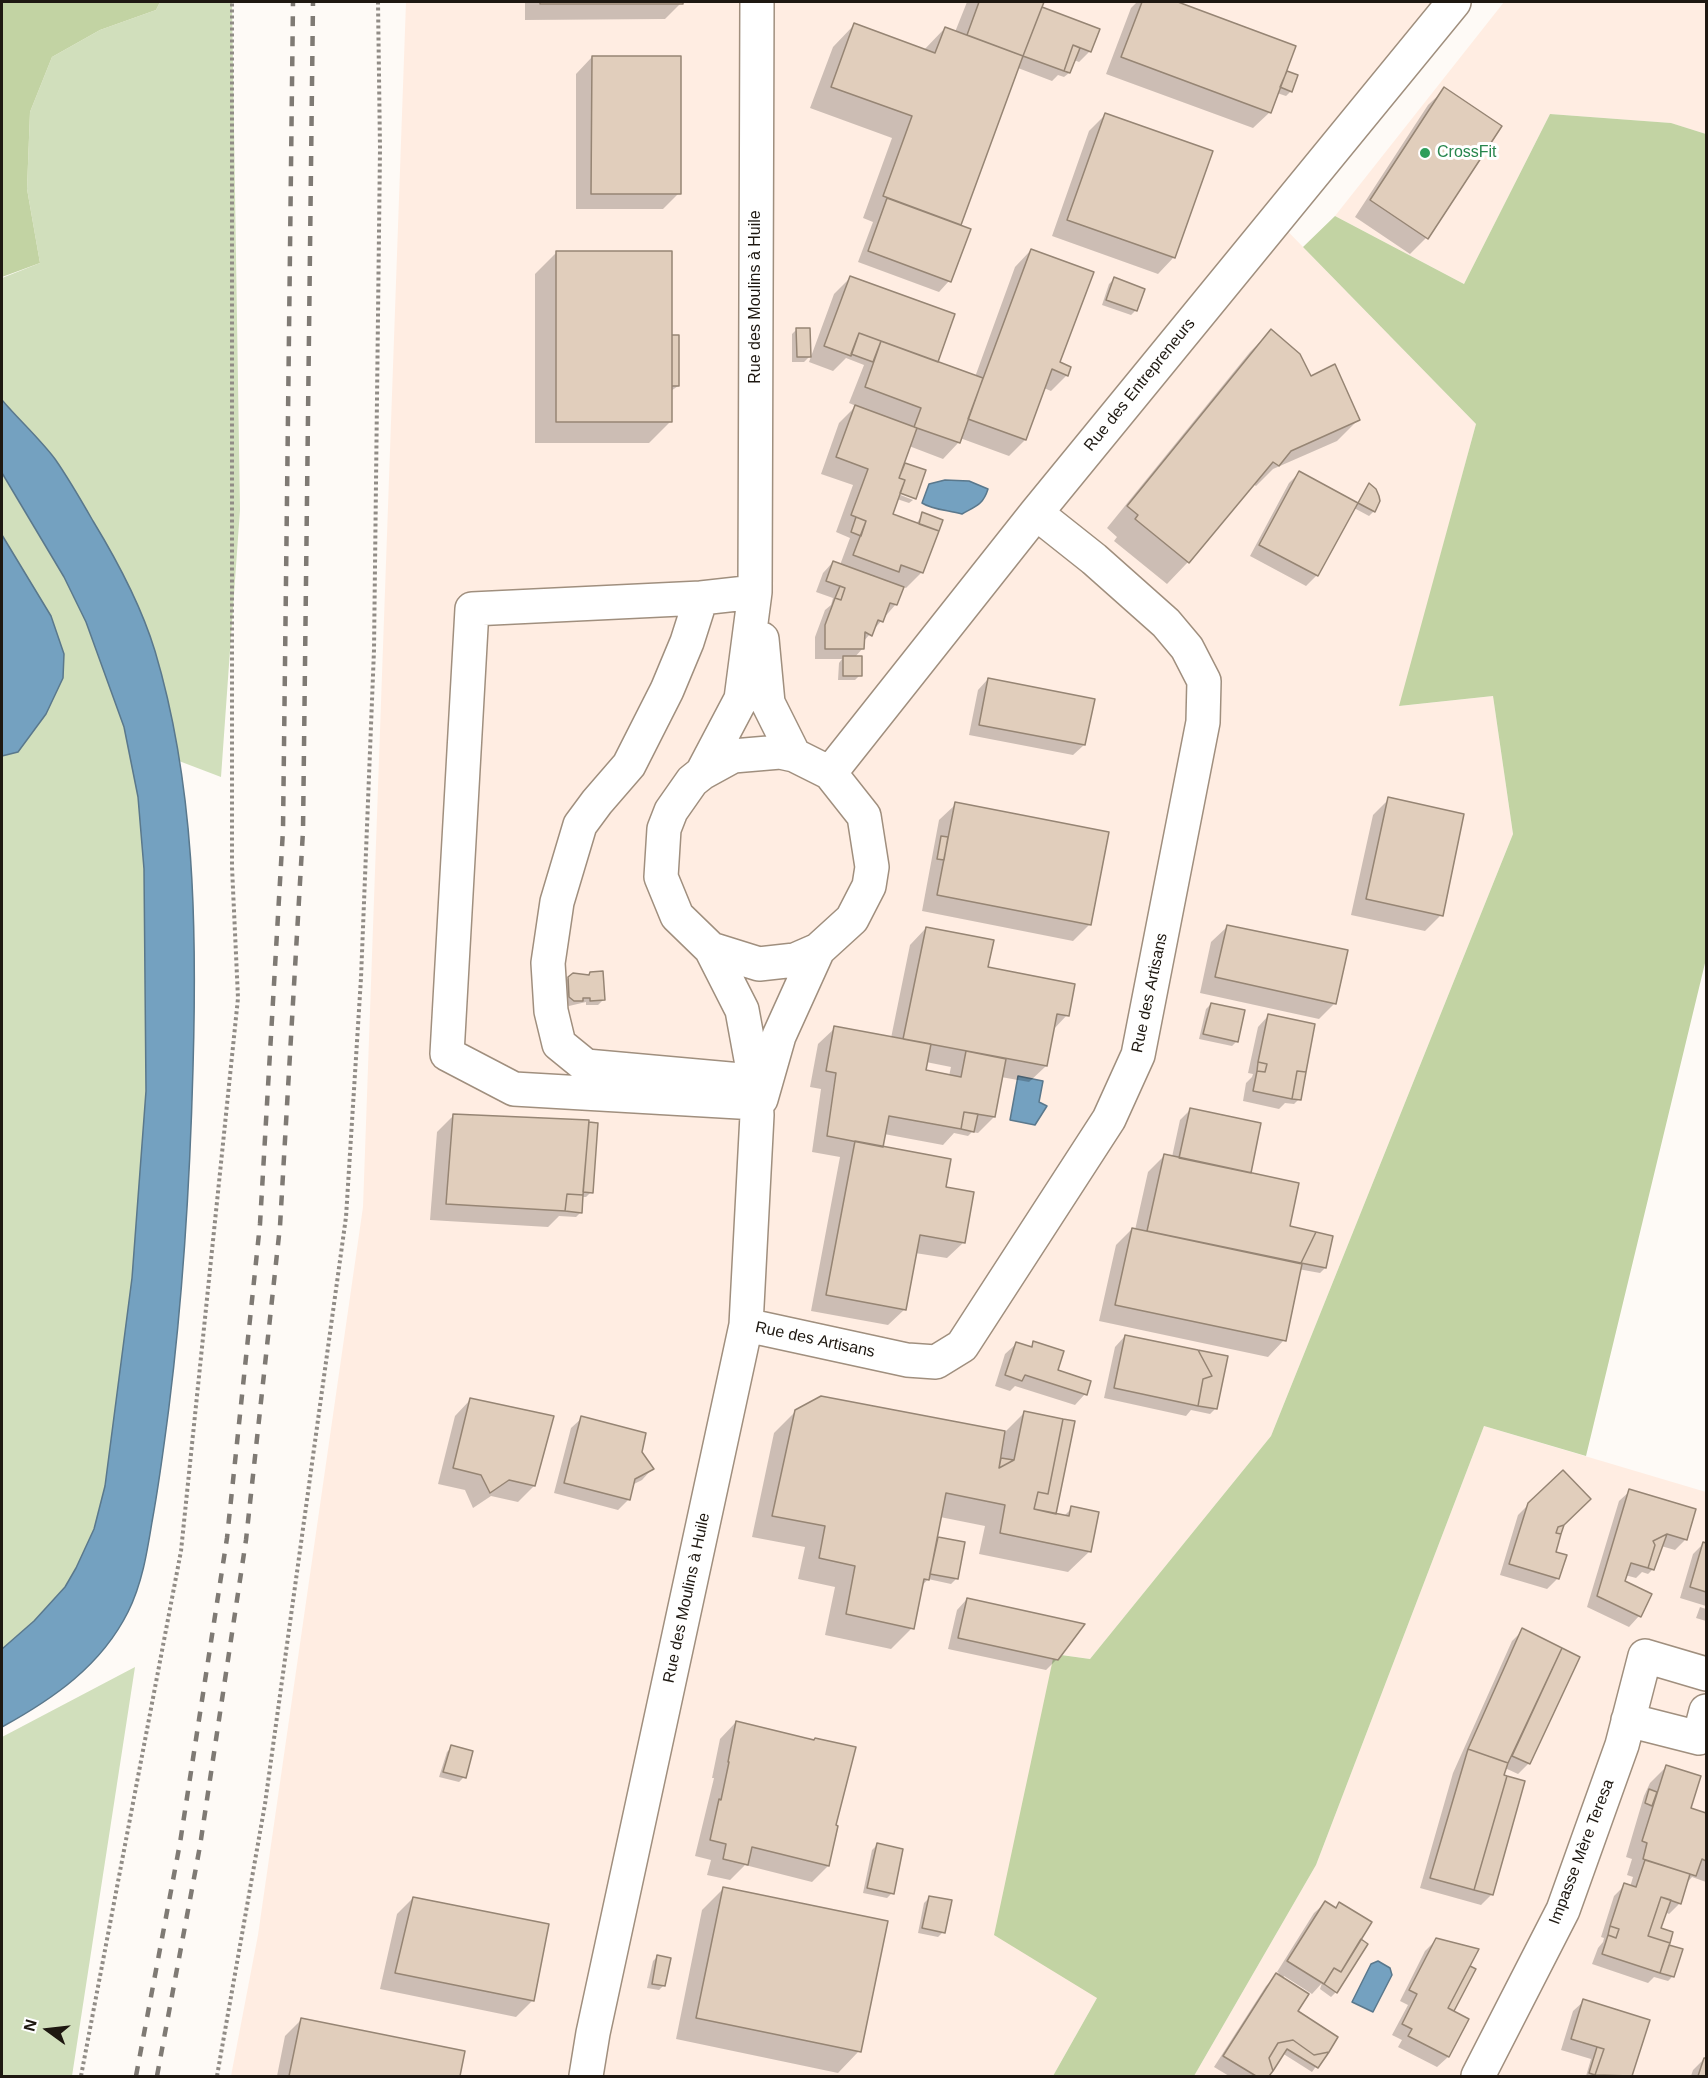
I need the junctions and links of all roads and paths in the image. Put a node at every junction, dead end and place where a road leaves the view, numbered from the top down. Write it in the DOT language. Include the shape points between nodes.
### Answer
graph roads {
  1 [pos="232,2"];
  2 [pos="378,2"];
  3 [pos="757,2"];
  4 [pos="1454,2"];
  5 [pos="1036,513"];
  6 [pos="755,592"];
  7 [pos="701,598"];
  8 [pos="794,755"];
  9 [pos="702,773"];
  10 [pos="830,773"];
  11 [pos="711,949"];
  12 [pos="818,951"];
  13 [pos="756,1100"];
  14 [pos="746,1325"];
  15 [pos="1707,1674"];
  16 [pos="1707,1711"];
  17 [pos="1628,1720"];
  18 [pos="81,2076"];
  19 [pos="217,2076"];
  20 [pos="586,2076"];
  21 [pos="1478,2076"];
  1 -- 18 [label="path" via="232,867 238,998 181,1551"];
  2 -- 19 [label="path" via="374,650 361,978 346,1217 265,1804"];
  3 -- 6 [label="street, Rue des Moulins à Huile"];
  4 -- 5 [label="street, Rue des Entrepreneurs"];
  5 -- 10 [label="street, Rue des Entrepreneurs"];
  5 -- 14 [label="street, Rue des Artisans" via="1166,623 1187,648 1204,681 1203,722 1138,1055 1109,1119 962,1346 936,1362 907,1360"];
  6 -- 7 [label="street"];
  6 -- 8 [label="street, Rue des Moulins à Huile" via="768,703"];
  6 -- 9 [label="street, Rue des Moulins à Huile" via="741,699"];
  7 -- 13 [label="street" via="671,680 629,765 580,825 557,902 548,963 551,1011 560,1044 586,1066"];
  7 -- 13 [label="street" via="472,609 447,1054 514,1089"];
  8 -- 9 [label="street" via="780,752 733,756"];
  8 -- 10 [label="street"];
  9 -- 11 [label="street" via="671,811 664,829 661,877 677,916"];
  10 -- 12 [label="street" via="864,816 872,867 852,920"];
  11 -- 12 [label="street" via="759,964 795,960"];
  11 -- 13 [label="street, Rue des Moulins à Huile" via="742,1010"];
  12 -- 13 [label="street, Rue des Moulins à Huile" via="779,1036"];
  13 -- 14 [label="street, Rue des Moulins à Huile"];
  14 -- 20 [label="street, Rue des Moulins à Huile"];
  15 -- 17 [label="street, Impasse Mère Teresa" via="1645,1656"];
  16 -- 17 [label="street" via="1699,1738"];
  17 -- 21 [label="street, Impasse Mère Teresa" via="1563,1910"];
}
